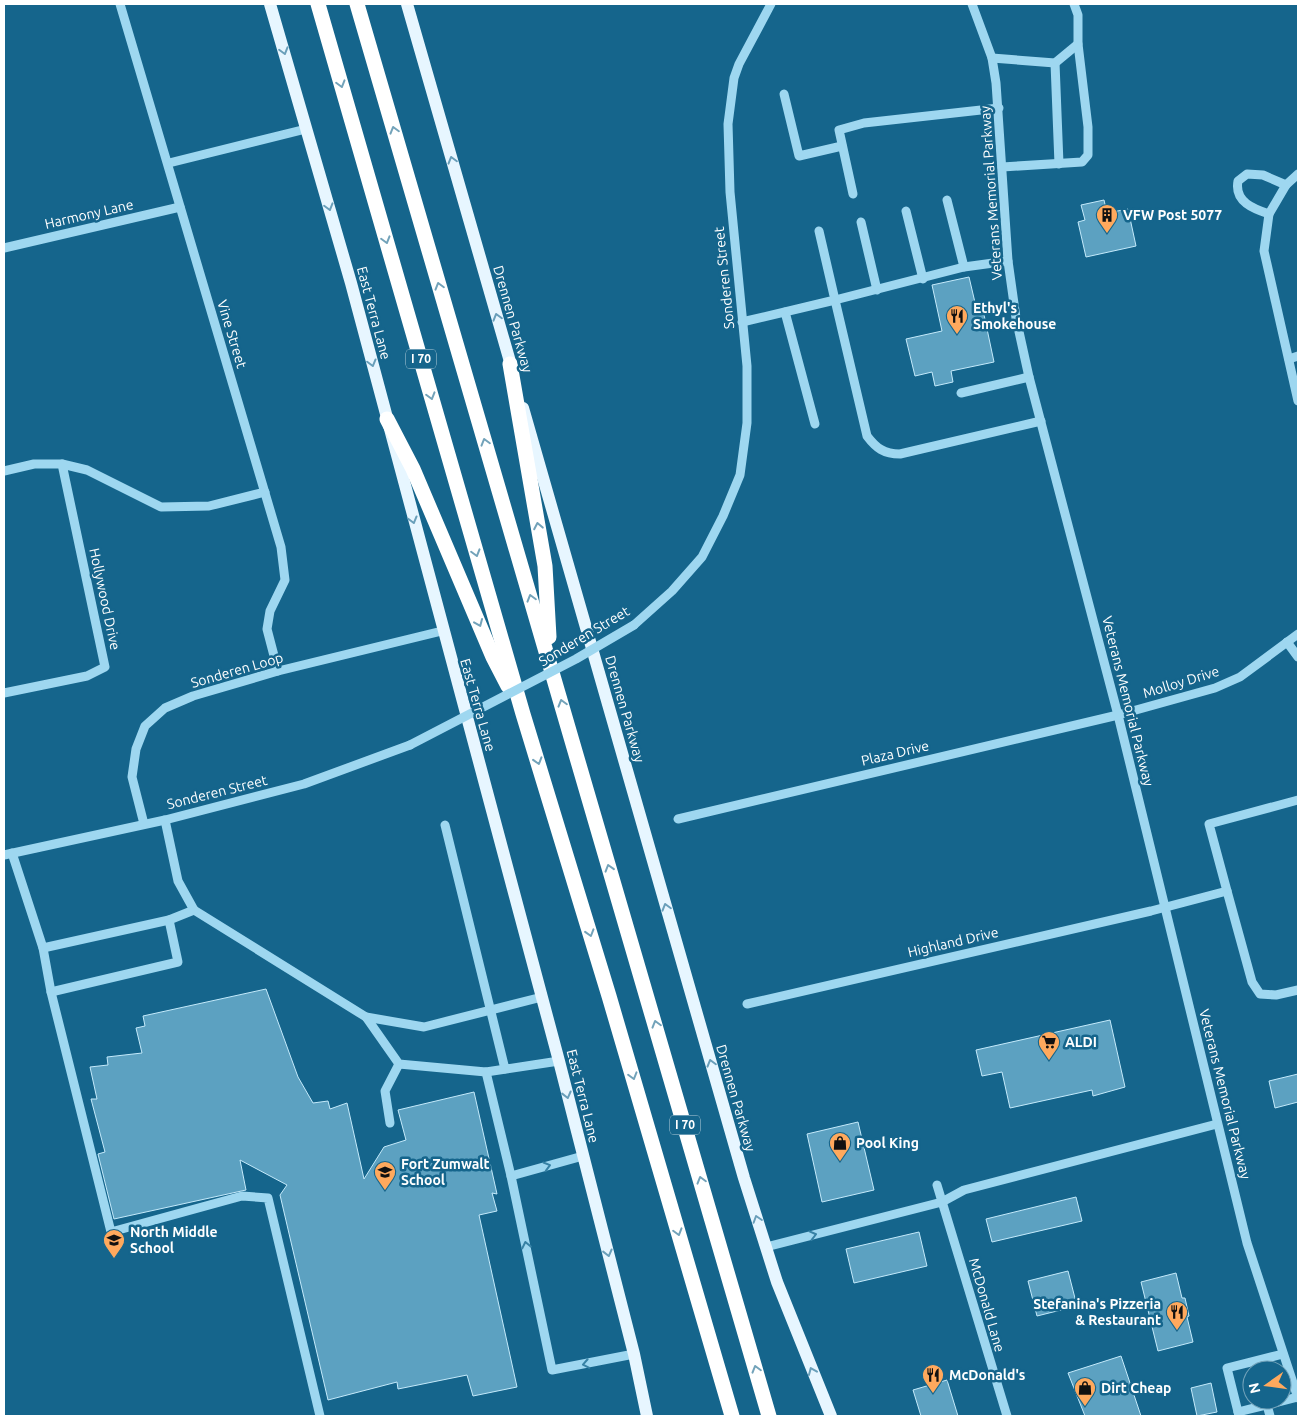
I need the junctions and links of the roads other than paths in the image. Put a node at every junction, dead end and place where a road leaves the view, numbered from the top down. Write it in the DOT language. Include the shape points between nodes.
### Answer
graph roads {
  1 [pos="120,4"];
  2 [pos="270,4"];
  3 [pos="318,4"];
  4 [pos="357,4"];
  5 [pos="407,4"];
  6 [pos="771,4"];
  7 [pos="972,4"];
  8 [pos="1074,4"];
  9 [pos="1078,44"];
  10 [pos="992,58"];
  11 [pos="1055,63"];
  12 [pos="784,94"];
  13 [pos="999,108"];
  14 [pos="306,129"];
  15 [pos="842,146"];
  16 [pos="169,163"];
  17 [pos="1059,164"];
  18 [pos="1002,167"];
  19 [pos="1298,174"];
  20 [pos="1286,185"];
  21 [pos="854,194"];
  22 [pos="947,200"];
  23 [pos="180,207"];
  24 [pos="906,211"];
  25 [pos="1270,214"];
  26 [pos="861,222"];
  27 [pos="819,231"];
  28 [pos="4,248"];
  29 [pos="1008,261"];
  30 [pos="964,267"];
  31 [pos="923,279"];
  32 [pos="877,290"];
  33 [pos="835,300"];
  34 [pos="785,312"];
  35 [pos="742,322"];
  36 [pos="1298,356"];
  37 [pos="1288,359"];
  38 [pos="510,364"];
  39 [pos="1029,377"];
  40 [pos="961,393"];
  41 [pos="1298,401"];
  42 [pos="387,419"];
  43 [pos="1041,421"];
  44 [pos="815,424"];
  45 [pos="62,464"];
  46 [pos="4,470"];
  47 [pos="265,492"];
  48 [pos="442,631"];
  49 [pos="1298,634"];
  50 [pos="1288,642"];
  51 [pos="1298,657"];
  52 [pos="550,661"];
  53 [pos="278,671"];
  54 [pos="4,693"];
  55 [pos="523,714"];
  56 [pos="1118,715"];
  57 [pos="1298,800"];
  58 [pos="678,818"];
  59 [pos="166,820"];
  60 [pos="144,824"];
  61 [pos="445,825"];
  62 [pos="8,854"];
  63 [pos="1227,891"];
  64 [pos="1166,908"];
  65 [pos="194,910"];
  66 [pos="169,920"];
  67 [pos="43,948"];
  68 [pos="1298,990"];
  69 [pos="51,992"];
  70 [pos="542,997"];
  71 [pos="747,1004"];
  72 [pos="492,1009"];
  73 [pos="366,1018"];
  74 [pos="559,1061"];
  75 [pos="399,1064"];
  76 [pos="505,1069"];
  77 [pos="486,1072"];
  78 [pos="390,1123"];
  79 [pos="1217,1124"];
  80 [pos="583,1156"];
  81 [pos="511,1176"];
  82 [pos="937,1186"];
  83 [pos="942,1202"];
  84 [pos="766,1247"];
  85 [pos="634,1354"];
  86 [pos="1284,1354"];
  87 [pos="1298,1398"];
  88 [pos="1251,1410"];
  89 [pos="1239,1414"];
  90 [pos="320,1416"];
  91 [pos="647,1416"];
  92 [pos="732,1416"];
  93 [pos="769,1416"];
  94 [pos="831,1416"];
  95 [pos="1006,1416"];
  1 -- 16 [label="street, Vine Street"];
  2 -- 14 [label="main road, East Terra Lane, one-way"];
  3 -- 55 [label="highway, I 70, one-way"];
  52 -- 4 [label="highway, I 70, one-way"];
  38 -- 5 [label="main road, Drennen Parkway, one-way"];
  6 -- 35 [label="street, Sonderen Street" via="739,64 728,124 730,192"];
  7 -- 10 [label="street, Veterans Memorial Parkway"];
  8 -- 9 [label="street" via="1078,15"];
  9 -- 11 [label="street"];
  9 -- 17 [label="street" via="1088,127 1088,155 1082,162"];
  10 -- 11 [label="street"];
  10 -- 13 [label="street, Veterans Memorial Parkway"];
  11 -- 17 [label="street"];
  12 -- 15 [label="street" via="799,156"];
  13 -- 15 [label="street" via="864,123 838,130"];
  13 -- 18 [label="street, Veterans Memorial Parkway"];
  14 -- 16 [label="street"];
  14 -- 42 [label="main road, East Terra Lane, one-way"];
  15 -- 21 [label="street"];
  16 -- 23 [label="street, Vine Street"];
  17 -- 18 [label="street"];
  18 -- 29 [label="street, Veterans Memorial Parkway"];
  19 -- 20 [label="street"];
  20 -- 25 [label="street"];
  20 -- 25 [label="street" via="1263,175 1247,174 1238,181 1239,195 1244,202"];
  22 -- 30 [label="street"];
  23 -- 28 [label="street, Harmony Lane"];
  23 -- 47 [label="street, Vine Street"];
  24 -- 31 [label="street"];
  25 -- 37 [label="street" via="1264,251"];
  26 -- 32 [label="street"];
  27 -- 33 [label="street"];
  29 -- 30 [label="street"];
  29 -- 39 [label="street, Veterans Memorial Parkway"];
  30 -- 31 [label="street"];
  31 -- 32 [label="street"];
  32 -- 33 [label="street"];
  33 -- 34 [label="street"];
  33 -- 43 [label="street" via="867,436 888,454 900,454"];
  34 -- 35 [label="street"];
  34 -- 44 [label="street"];
  35 -- 59 [label="street, Sonderen Street, bridge" via="747,366 747,423 740,476 702,556 634,626 410,745 304,784"];
  36 -- 37 [label="street"];
  37 -- 41 [label="street"];
  52 -- 38 [label="highway, one-way" via="545,566"];
  84 -- 38 [label="main road, Drennen Parkway, one-way"];
  39 -- 40 [label="street"];
  39 -- 43 [label="street, Veterans Memorial Parkway"];
  42 -- 48 [label="main road, East Terra Lane, one-way"];
  42 -- 55 [label="highway, one-way" via="413,469 493,657"];
  43 -- 56 [label="street, Veterans Memorial Parkway"];
  45 -- 46 [label="street" via="34,464"];
  45 -- 47 [label="street" via="87,470 161,507 208,506"];
  45 -- 54 [label="street, Hollywood Drive" via="105,667 87,676"];
  47 -- 53 [label="street, Vine Street" via="281,547 286,580 270,611 267,629"];
  48 -- 53 [label="street, Sonderen Loop"];
  48 -- 70 [label="main road, East Terra Lane"];
  49 -- 50 [label="street, Molloy Drive"];
  50 -- 51 [label="street"];
  50 -- 56 [label="street, Molloy Drive" via="1240,676 1215,688"];
  93 -- 52 [label="highway, I 70, one-way"];
  53 -- 60 [label="street, Sonderen Loop" via="193,696 165,708 145,726 136,749 132,777"];
  55 -- 92 [label="highway, I 70, one-way" via="610,996"];
  56 -- 58 [label="street, Plaza Drive"];
  56 -- 64 [label="street, Veterans Memorial Parkway"];
  57 -- 63 [label="street" via="1209,824"];
  59 -- 60 [label="street, Sonderen Street"];
  59 -- 65 [label="street" via="178,880"];
  60 -- 62 [label="street, Sonderen Street"];
  61 -- 72 [label="street"];
  62 -- 67 [label="street"];
  63 -- 64 [label="street, Highland Drive"];
  63 -- 68 [label="street" via="1252,982 1260,994 1276,996"];
  64 -- 71 [label="street, Highland Drive"];
  64 -- 79 [label="street, Veterans Memorial Parkway"];
  65 -- 66 [label="street"];
  65 -- 73 [label="street"];
  66 -- 67 [label="street"];
  66 -- 69 [label="street" via="178,962"];
  67 -- 69 [label="street"];
  69 -- 90 [label="street" via="111,1232 242,1196 268,1198"];
  70 -- 72 [label="street"];
  70 -- 74 [label="main road, East Terra Lane"];
  72 -- 73 [label="street" via="424,1027"];
  72 -- 76 [label="street"];
  73 -- 75 [label="street"];
  74 -- 76 [label="street"];
  74 -- 80 [label="main road, East Terra Lane, one-way"];
  75 -- 77 [label="street"];
  75 -- 78 [label="street" via="385,1091"];
  76 -- 77 [label="street"];
  77 -- 81 [label="street"];
  79 -- 83 [label="street" via="964,1190"];
  79 -- 86 [label="street, Veterans Memorial Parkway" via="1247,1243"];
  81 -- 80 [label="street, one-way"];
  80 -- 85 [label="main road, East Terra Lane, one-way"];
  85 -- 81 [label="street, one-way" via="552,1370"];
  82 -- 83 [label="street, McDonald Lane"];
  84 -- 83 [label="street, one-way"];
  83 -- 95 [label="street, McDonald Lane"];
  94 -- 84 [label="main road, Drennen Parkway, one-way"];
  85 -- 91 [label="main road, East Terra Lane"];
  86 -- 87 [label="street, Veterans Memorial Parkway"];
  86 -- 89 [label="street" via="1227,1368"];
  88 -- 89 [label="street"];
}
